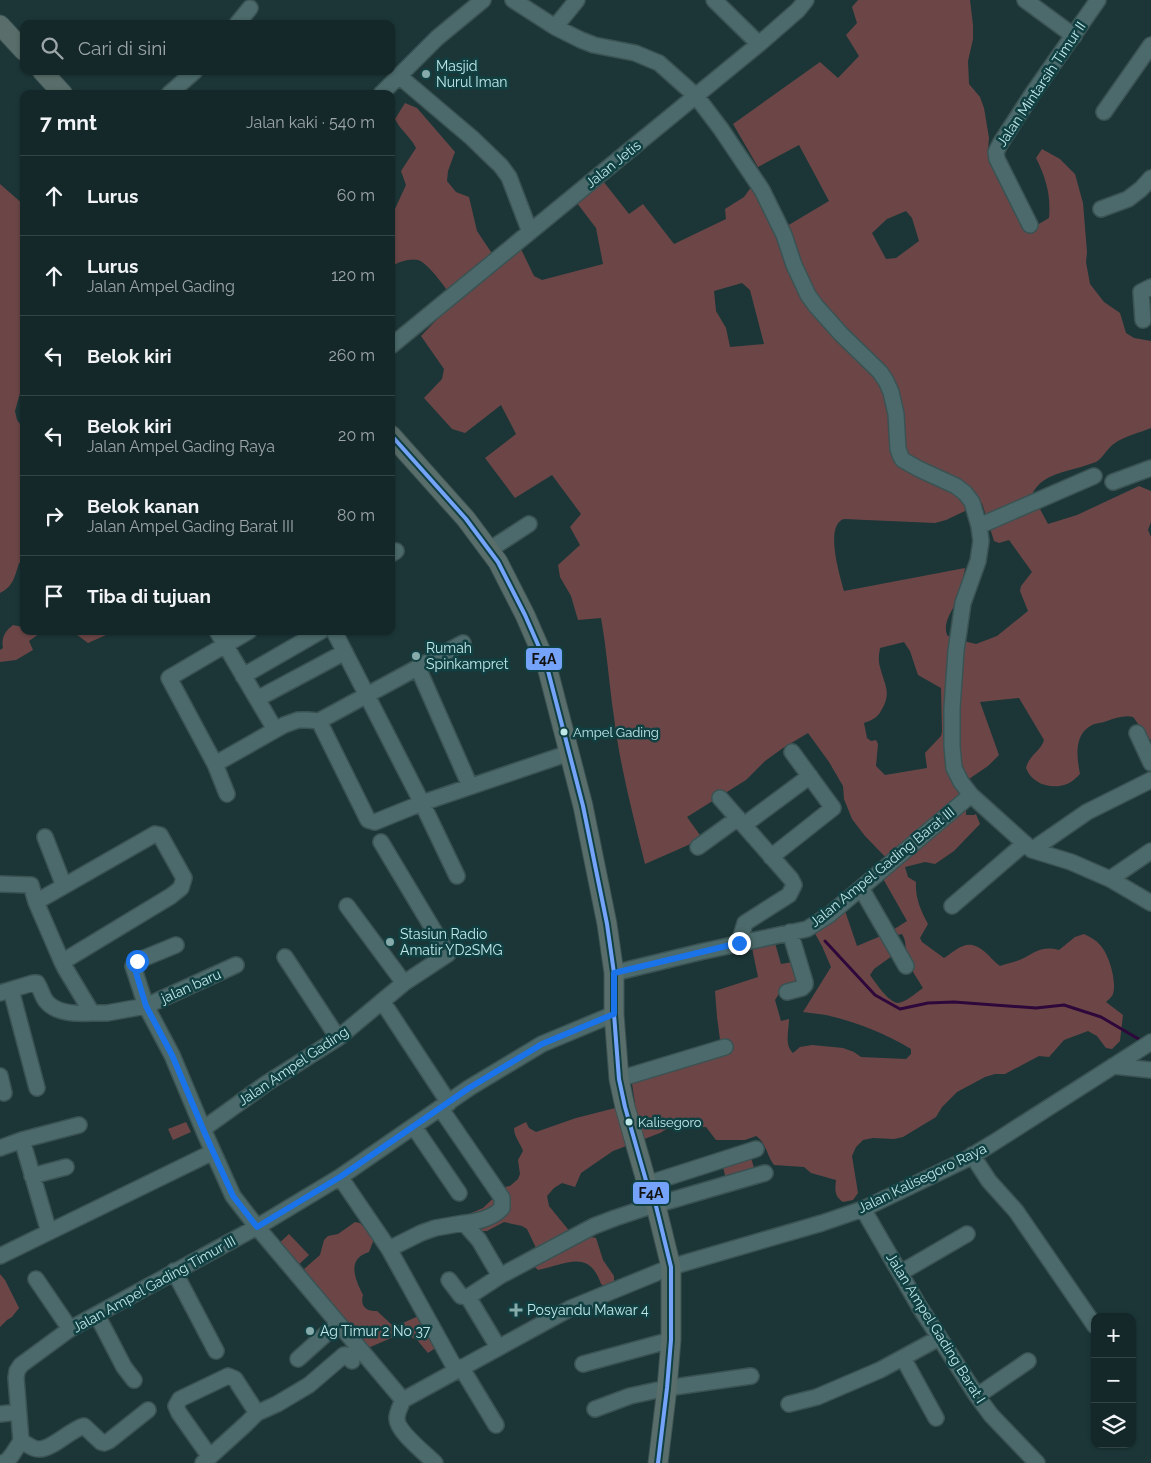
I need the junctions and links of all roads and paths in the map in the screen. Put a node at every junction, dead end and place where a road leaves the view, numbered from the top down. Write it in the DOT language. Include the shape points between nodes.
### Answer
graph roads {
  1 [pos="483,0"];
  2 [pos="513,0"];
  3 [pos="577,0"];
  4 [pos="714,0"];
  5 [pos="806,0"];
  6 [pos="1024,0"];
  7 [pos="1098,0"];
  8 [pos="250,8"];
  9 [pos="240,20"];
  10 [pos="0,25"];
  11 [pos="555,27"];
  12 [pos="1074,36"];
  13 [pos="759,44"];
  14 [pos="1151,45"];
  15 [pos="20,47"];
  16 [pos="46,75"];
  17 [pos="190,75"];
  18 [pos="399,76"];
  19 [pos="59,90"];
  20 [pos="173,90"];
  21 [pos="385,90"];
  22 [pos="696,96"];
  23 [pos="1104,112"];
  24 [pos="1151,178"];
  25 [pos="1100,209"];
  26 [pos="1030,224"];
  27 [pos="530,232"];
  28 [pos="1151,287"];
  29 [pos="1143,320"];
  30 [pos="395,343"];
  31 [pos="395,439"];
  32 [pos="1151,468"];
  33 [pos="1094,476"];
  34 [pos="1112,482"];
  35 [pos="529,524"];
  36 [pos="979,526"];
  37 [pos="489,550"];
  38 [pos="219,635"];
  39 [pos="242,635"];
  40 [pos="314,635"];
  41 [pos="336,635"];
  42 [pos="463,644"];
  43 [pos="224,645"];
  44 [pos="345,652"];
  45 [pos="418,668"];
  46 [pos="243,676"];
  47 [pos="367,696"];
  48 [pos="257,699"];
  49 [pos="319,721"];
  50 [pos="273,726"];
  51 [pos="1138,733"];
  52 [pos="792,752"];
  53 [pos="569,753"];
  54 [pos="1151,763"];
  55 [pos="215,764"];
  56 [pos="810,776"];
  57 [pos="1151,780"];
  58 [pos="470,786"];
  59 [pos="227,794"];
  60 [pos="971,795"];
  61 [pos="720,798"];
  62 [pos="422,803"];
  63 [pos="741,822"];
  64 [pos="46,837"];
  65 [pos="382,842"];
  66 [pos="698,846"];
  67 [pos="1028,847"];
  68 [pos="1151,851"];
  69 [pos="771,856"];
  70 [pos="458,876"];
  71 [pos="1110,879"];
  72 [pos="0,884"];
  73 [pos="64,886"];
  74 [pos="861,888"];
  75 [pos="36,902"];
  76 [pos="1151,903"];
  77 [pos="347,906"];
  78 [pos="952,906"];
  79 [pos="790,932"];
  80 [pos="742,934"];
  81 [pos="176,945"];
  82 [pos="285,957"];
  83 [pos="62,962"];
  84 [pos="236,965"];
  85 [pos="906,966"];
  86 [pos="614,973"];
  87 [pos="404,983"];
  88 [pos="5,991"];
  89 [pos="787,992"];
  90 [pos="382,1001"];
  91 [pos="146,1006"];
  92 [pos="92,1013"];
  93 [pos="614,1014"];
  94 [pos="338,1038"];
  95 [pos="1151,1042"];
  96 [pos="725,1047"];
  97 [pos="1114,1066"];
  98 [pos="1151,1070"];
  99 [pos="0,1076"];
  100 [pos="619,1079"];
  101 [pos="38,1088"];
  102 [pos="4,1093"];
  103 [pos="445,1106"];
  104 [pos="79,1125"];
  105 [pos="414,1127"];
  106 [pos="203,1129"];
  107 [pos="22,1140"];
  108 [pos="0,1148"];
  109 [pos="756,1149"];
  110 [pos="213,1152"];
  111 [pos="972,1155"];
  112 [pos="66,1167"];
  113 [pos="765,1173"];
  114 [pos="32,1176"];
  115 [pos="340,1177"];
  116 [pos="647,1184"];
  117 [pos="459,1193"];
  118 [pos="656,1206"];
  119 [pos="863,1209"];
  120 [pos="466,1224"];
  121 [pos="257,1227"];
  122 [pos="49,1232"];
  123 [pos="967,1234"];
  124 [pos="389,1249"];
  125 [pos="0,1256"];
  126 [pos="672,1267"];
  127 [pos="174,1271"];
  128 [pos="900,1274"];
  129 [pos="500,1276"];
  130 [pos="36,1279"];
  131 [pos="449,1280"];
  132 [pos="468,1297"];
  133 [pos="97,1315"];
  134 [pos="1091,1320"];
  135 [pos="338,1323"];
  136 [pos="70,1329"];
  137 [pos="939,1338"];
  138 [pos="671,1340"];
  139 [pos="498,1347"];
  140 [pos="216,1351"];
  141 [pos="903,1358"];
  142 [pos="298,1360"];
  143 [pos="352,1361"];
  144 [pos="1028,1361"];
  145 [pos="583,1364"];
  146 [pos="459,1368"];
  147 [pos="751,1376"];
  148 [pos="134,1380"];
  149 [pos="667,1388"];
  150 [pos="977,1396"];
  151 [pos="403,1400"];
  152 [pos="789,1404"];
  153 [pos="595,1409"];
  154 [pos="148,1410"];
  155 [pos="18,1412"];
  156 [pos="257,1413"];
  157 [pos="0,1414"];
  158 [pos="936,1418"];
  159 [pos="496,1425"];
  160 [pos="21,1442"];
  161 [pos="207,1460"];
  162 [pos="1,1463"];
  163 [pos="435,1463"];
  164 [pos="658,1463"];
  165 [pos="1037,1463"];
  1 -- 18 [label="street" via="437,38"];
  2 -- 11 [label="street"];
  3 -- 11 [label="street"];
  4 -- 13 [label="street"];
  5 -- 13 [label="street, Jalan Jetis"];
  6 -- 12 [label="street"];
  7 -- 12 [label="street, Jalan Mintarsih Timur II"];
  8 -- 9 [label="street"];
  10 -- 15 [label="main road"];
  11 -- 22 [label="street" via="581,40 635,53 659,63"];
  12 -- 26 [label="street, Jalan Mintarsih Timur II" via="996,152"];
  13 -- 22 [label="street, Jalan Jetis"];
  14 -- 23 [label="street"];
  16 -- 19 [label="main road"];
  17 -- 20 [label="street"];
  18 -- 21 [label="street"];
  18 -- 27 [label="street" via="501,166 509,177"];
  22 -- 27 [label="street, Jalan Jetis"];
  22 -- 36 [label="street" via="762,190 808,295 886,382 896,414 901,457 965,493 972,502"];
  24 -- 25 [label="street" via="1128,199"];
  27 -- 30 [label="street, Jalan Jetis"];
  28 -- 29 [label="street" via="1141,292"];
  31 -- 37 [label="main road" via="466,519"];
  32 -- 34 [label="street"];
  33 -- 36 [label="street"];
  35 -- 37 [label="street"];
  36 -- 60 [label="street" via="978,561 963,603 952,708 954,768"];
  37 -- 53 [label="main road" via="525,615 546,663"];
  38 -- 43 [label="street"];
  39 -- 43 [label="street"];
  40 -- 46 [label="street"];
  41 -- 44 [label="street"];
  42 -- 45 [label="street"];
  43 -- 46 [label="street"];
  43 -- 55 [label="street" via="169,678"];
  44 -- 47 [label="street"];
  44 -- 48 [label="street"];
  45 -- 47 [label="street"];
  45 -- 58 [label="street"];
  46 -- 48 [label="street"];
  47 -- 49 [label="street"];
  47 -- 62 [label="street"];
  48 -- 50 [label="street"];
  49 -- 55 [label="street" via="298,720 284,725"];
  49 -- 62 [label="street" via="368,820 375,822"];
  51 -- 54 [label="street"];
  52 -- 56 [label="street"];
  53 -- 58 [label="street"];
  53 -- 86 [label="main road" via="584,806"];
  55 -- 59 [label="street"];
  56 -- 63 [label="street"];
  56 -- 69 [label="street" via="833,808"];
  57 -- 67 [label="street" via="1087,812"];
  58 -- 62 [label="street"];
  60 -- 67 [label="street"];
  60 -- 74 [label="street, Jalan Ampel Gading Barat III"];
  61 -- 63 [label="street"];
  62 -- 70 [label="street"];
  63 -- 66 [label="street"];
  63 -- 69 [label="street"];
  64 -- 73 [label="street"];
  65 -- 87 [label="street, Jalan Ampel Gading" via="448,954"];
  67 -- 71 [label="street"];
  67 -- 78 [label="street"];
  68 -- 71 [label="street"];
  69 -- 80 [label="street" via="791,880 793,890"];
  71 -- 76 [label="street"];
  72 -- 75 [label="street" via="31,885"];
  73 -- 75 [label="street"];
  73 -- 83 [label="street" via="155,834 160,835 184,878 181,888 171,896"];
  74 -- 79 [label="street, Jalan Ampel Gading Barat III" via="813,926"];
  74 -- 85 [label="street"];
  75 -- 83 [label="street"];
  77 -- 87 [label="street"];
  79 -- 80 [label="street, Jalan Ampel Gading Barat III"];
  79 -- 89 [label="street" via="805,985"];
  80 -- 86 [label="street, Jalan Ampel Gading Barat III"];
  81 -- 91 [label="street" via="134,963"];
  82 -- 94 [label="street"];
  83 -- 92 [label="street"];
  84 -- 91 [label="street, jalan baru"];
  86 -- 93 [label="main road"];
  87 -- 90 [label="street, Jalan Ampel Gading"];
  88 -- 92 [label="street, jalan baru" via="37,983 47,1003 54,1007 78,1014"];
  88 -- 101 [label="street"];
  90 -- 94 [label="street, Jalan Ampel Gading"];
  90 -- 103 [label="street"];
  91 -- 92 [label="street, jalan baru"];
  91 -- 106 [label="street" via="172,1055"];
  93 -- 100 [label="main road"];
  93 -- 103 [label="street, Jalan Ampel Gading Timur III" via="542,1044"];
  94 -- 106 [label="street, Jalan Ampel Gading"];
  95 -- 97 [label="street, Jalan Kalisegoro Raya"];
  96 -- 100 [label="street"];
  97 -- 98 [label="street"];
  97 -- 111 [label="street, Jalan Kalisegoro Raya"];
  99 -- 102 [label="street"];
  100 -- 116 [label="main road"];
  103 -- 105 [label="street, Jalan Ampel Gading Timur III"];
  103 -- 120 [label="street" via="502,1198 502,1208 498,1212"];
  104 -- 107 [label="street"];
  105 -- 115 [label="street, Jalan Ampel Gading Timur III"];
  105 -- 117 [label="street"];
  106 -- 110 [label="street"];
  107 -- 108 [label="street"];
  107 -- 114 [label="street"];
  109 -- 116 [label="street"];
  110 -- 121 [label="street" via="233,1196"];
  110 -- 122 [label="street"];
  111 -- 119 [label="street, Jalan Kalisegoro Raya"];
  111 -- 134 [label="street" via="988,1181 1016,1211"];
  112 -- 114 [label="street"];
  113 -- 118 [label="street"];
  114 -- 122 [label="street"];
  115 -- 121 [label="street, Jalan Ampel Gading Timur III"];
  115 -- 124 [label="street"];
  116 -- 118 [label="main road"];
  118 -- 126 [label="main road"];
  118 -- 129 [label="street" via="594,1226"];
  119 -- 126 [label="street, Jalan Kalisegoro Raya"];
  119 -- 128 [label="street, Jalan Ampel Gading Barat I"];
  120 -- 124 [label="street" via="435,1228"];
  120 -- 129 [label="street"];
  121 -- 127 [label="street, Jalan Ampel Gading Timur III"];
  121 -- 135 [label="street"];
  122 -- 125 [label="street"];
  123 -- 128 [label="street"];
  124 -- 146 [label="street"];
  126 -- 138 [label="main road"];
  126 -- 139 [label="street, Jalan Kalisegoro Raya" via="571,1308"];
  127 -- 133 [label="street, Jalan Ampel Gading Timur III"];
  127 -- 140 [label="street"];
  128 -- 137 [label="street, Jalan Ampel Gading Barat I"];
  129 -- 132 [label="street"];
  130 -- 136 [label="street"];
  131 -- 132 [label="street" via="461,1296"];
  132 -- 139 [label="street"];
  133 -- 136 [label="street, Jalan Ampel Gading Timur III"];
  133 -- 148 [label="street"];
  135 -- 142 [label="street"];
  135 -- 151 [label="street"];
  136 -- 155 [label="street, Jalan Ampel Gading Timur III" via="17,1371"];
  137 -- 141 [label="street"];
  137 -- 150 [label="street, Jalan Ampel Gading Barat I"];
  138 -- 145 [label="street"];
  138 -- 149 [label="main road"];
  139 -- 146 [label="street, Jalan Kalisegoro Raya"];
  141 -- 152 [label="street" via="817,1397"];
  141 -- 158 [label="street"];
  143 -- 156 [label="street" via="344,1355 309,1385"];
  144 -- 150 [label="street"];
  146 -- 151 [label="street, Jalan Kalisegoro Raya"];
  146 -- 159 [label="street"];
  147 -- 149 [label="street"];
  149 -- 153 [label="street" via="630,1396"];
  149 -- 164 [label="main road"];
  150 -- 165 [label="street, Jalan Ampel Gading Barat I"];
  151 -- 163 [label="street" via="398,1424"];
  154 -- 160 [label="street" via="104,1444 84,1426 45,1449 38,1450"];
  155 -- 157 [label="street"];
  155 -- 160 [label="street, Jalan Ampel Gading Timur III"];
  156 -- 161 [label="street"];
  156 -- 161 [label="street" via="235,1379 228,1376 180,1399 177,1409"];
  160 -- 162 [label="street" via="6,1462"];
}
